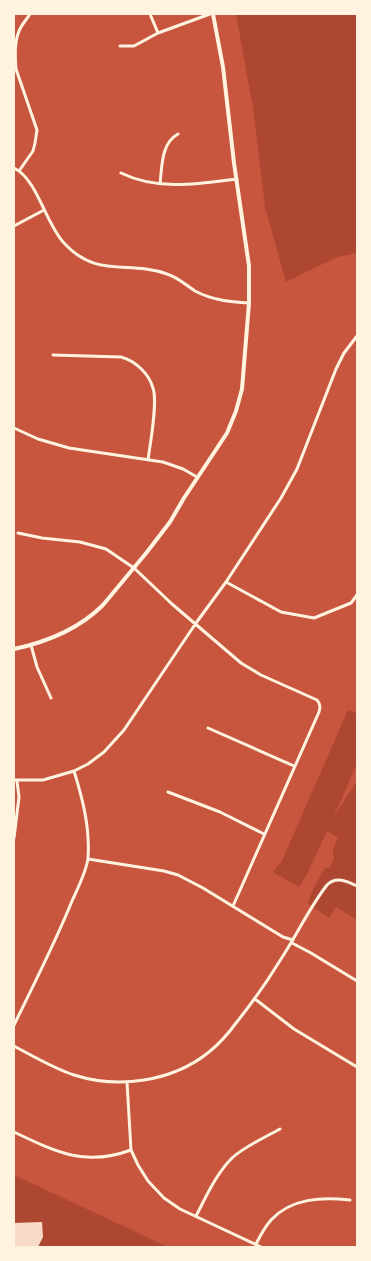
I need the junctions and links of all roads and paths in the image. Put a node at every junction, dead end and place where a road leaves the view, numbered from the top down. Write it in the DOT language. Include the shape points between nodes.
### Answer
graph roads {
  1 [pos="30,14"];
  2 [pos="150,14"];
  3 [pos="212,14"];
  4 [pos="158,33"];
  5 [pos="120,46"];
  6 [pos="178,134"];
  7 [pos="14,168"];
  8 [pos="19,171"];
  9 [pos="121,173"];
  10 [pos="237,179"];
  11 [pos="160,184"];
  12 [pos="44,210"];
  13 [pos="14,226"];
  14 [pos="249,303"];
  15 [pos="357,336"];
  16 [pos="53,355"];
  17 [pos="14,428"];
  18 [pos="148,460"];
  19 [pos="198,477"];
  20 [pos="18,533"];
  21 [pos="134,568"];
  22 [pos="226,582"];
  23 [pos="357,595"];
  24 [pos="196,623"];
  25 [pos="31,645"];
  26 [pos="14,649"];
  27 [pos="51,698"];
  28 [pos="208,728"];
  29 [pos="294,766"];
  30 [pos="74,771"];
  31 [pos="15,781"];
  32 [pos="168,792"];
  33 [pos="264,834"];
  34 [pos="14,838"];
  35 [pos="88,859"];
  36 [pos="357,886"];
  37 [pos="233,906"];
  38 [pos="292,942"];
  39 [pos="357,981"];
  40 [pos="255,999"];
  41 [pos="14,1025"];
  42 [pos="14,1046"];
  43 [pos="357,1067"];
  44 [pos="127,1082"];
  45 [pos="280,1129"];
  46 [pos="14,1132"];
  47 [pos="132,1150"];
  48 [pos="350,1200"];
  49 [pos="196,1216"];
  50 [pos="256,1244"];
  51 [pos="261,1247"];
  1 -- 8 [label="street" via="18,35 15,50 16,69 37,130 33,150"];
  2 -- 4 [label="street"];
  3 -- 4 [label="street"];
  3 -- 10 [label="main road" via="223,67"];
  4 -- 5 [label="street" via="134,46"];
  6 -- 11 [label="street" via="169,141 165,150"];
  7 -- 8 [label="street"];
  8 -- 12 [label="street" via="32,186"];
  9 -- 11 [label="street"];
  10 -- 11 [label="street" via="184,185"];
  10 -- 14 [label="main road" via="248,258"];
  12 -- 13 [label="street"];
  12 -- 14 [label="street" via="63,242 88,261 104,266 161,272 210,297"];
  14 -- 19 [label="main road" via="243,381 236,411 227,433"];
  15 -- 22 [label="street" via="336,369 297,469"];
  16 -- 18 [label="street" via="121,357 132,361 144,372 150,380 154,394"];
  17 -- 18 [label="street" via="60,446"];
  18 -- 19 [label="street" via="163,462"];
  19 -- 21 [label="main road" via="163,533"];
  20 -- 21 [label="street" via="80,542 106,549"];
  21 -- 24 [label="street"];
  21 -- 25 [label="main road" via="93,615 73,628"];
  22 -- 23 [label="street" via="281,612 314,618 351,602"];
  22 -- 24 [label="street"];
  24 -- 29 [label="street" via="250,669 311,696 319,703 319,712"];
  24 -- 30 [label="street" via="124,730 104,752"];
  25 -- 26 [label="main road"];
  25 -- 27 [label="street" via="37,667"];
  28 -- 29 [label="street"];
  29 -- 33 [label="street"];
  30 -- 31 [label="street" via="43,780"];
  30 -- 35 [label="street" via="86,820"];
  31 -- 34 [label="street" via="19,797"];
  32 -- 33 [label="street" via="220,812"];
  33 -- 37 [label="street"];
  35 -- 37 [label="street" via="170,873 196,884"];
  35 -- 41 [label="street" via="68,911"];
  36 -- 38 [label="street" via="346,881 329,882"];
  37 -- 38 [label="street"];
  38 -- 39 [label="street"];
  38 -- 40 [label="street"];
  40 -- 43 [label="street" via="294,1029"];
  40 -- 44 [label="street" via="223,1039 202,1058 164,1075"];
  42 -- 44 [label="street" via="74,1075 103,1081"];
  44 -- 47 [label="street"];
  45 -- 49 [label="street" via="232,1158 216,1179"];
  46 -- 47 [label="street" via="54,1151 74,1156 109,1156"];
  47 -- 49 [label="street" via="138,1165 158,1192 174,1206"];
  48 -- 50 [label="street" via="329,1199 296,1203 271,1220"];
  49 -- 50 [label="street"];
  50 -- 51 [label="street"];
}
